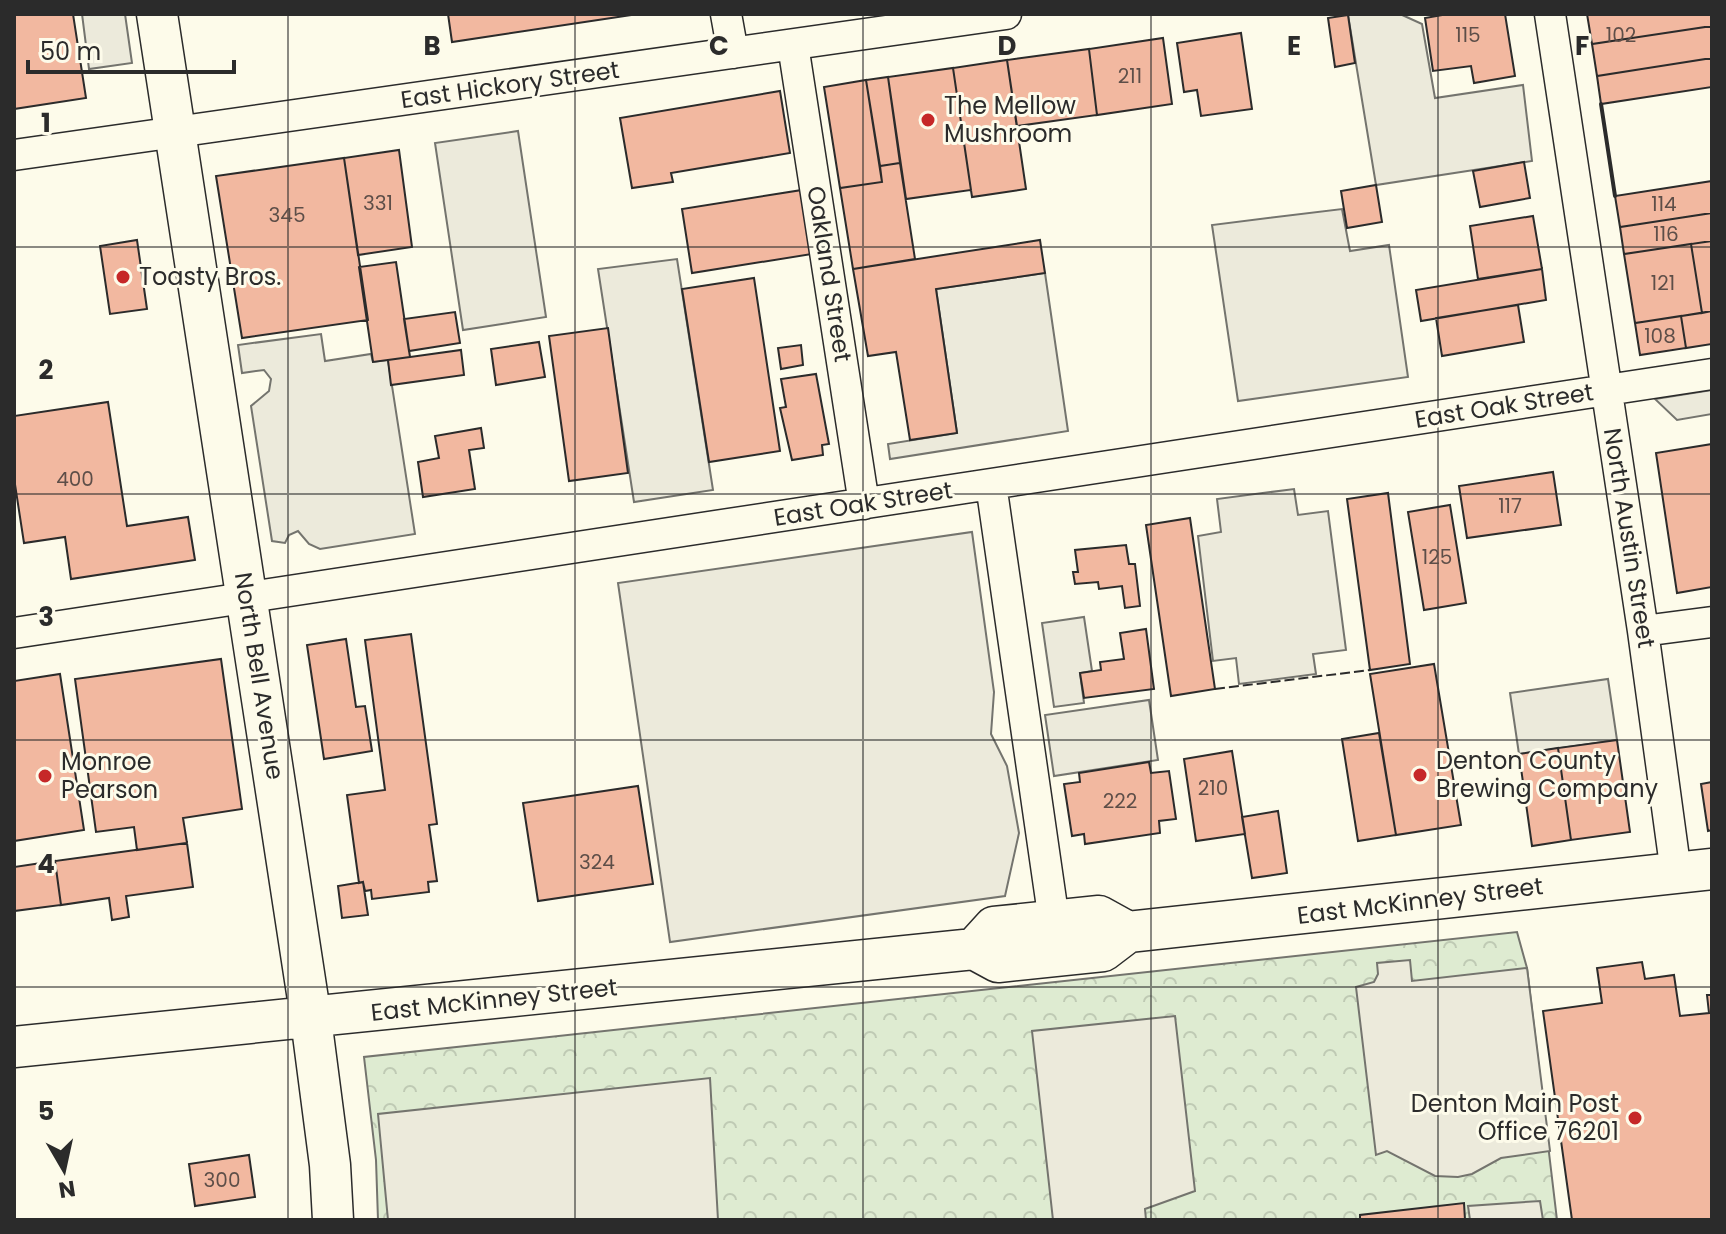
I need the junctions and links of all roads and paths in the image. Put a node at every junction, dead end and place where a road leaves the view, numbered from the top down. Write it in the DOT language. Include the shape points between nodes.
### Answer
graph roads {
  1 [pos="157,14"];
  2 [pos="726,14"];
  3 [pos="1006,14"];
  4 [pos="1550,14"];
  5 [pos="943,19"];
  6 [pos="793,45"];
  7 [pos="733,53"];
  8 [pos="175,134"];
  9 [pos="14,155"];
  10 [pos="1712,374"];
  11 [pos="1607,391"];
  12 [pos="991,484"];
  13 [pos="864,504"];
  14 [pos="247,598"];
  15 [pos="1712,622"];
  16 [pos="1643,631"];
  17 [pos="14,633"];
  18 [pos="1694,871"];
  19 [pos="1054,921"];
  20 [pos="1128,932"];
  21 [pos="974,949"];
  22 [pos="311,1019"];
  23 [pos="14,1047"];
  24 [pos="333,1220"];
  1 -- 8 [label="main road, North Bell Avenue"];
  2 -- 7 [label="street"];
  3 -- 5 [label="street, East Hickory Street"];
  4 -- 11 [label="street, North Austin Street"];
  5 -- 6 [label="street, East Hickory Street"];
  6 -- 7 [label="street, East Hickory Street"];
  6 -- 13 [label="street, Oakland Street"];
  7 -- 8 [label="street, East Hickory Street"];
  8 -- 9 [label="street, East Hickory Street"];
  8 -- 14 [label="main road, North Bell Avenue"];
  10 -- 11 [label="street, East Oak Street"];
  11 -- 12 [label="street, East Oak Street"];
  11 -- 16 [label="street, North Austin Street"];
  12 -- 13 [label="street, East Oak Street"];
  12 -- 19 [label="street"];
  13 -- 14 [label="street, East Oak Street"];
  14 -- 17 [label="street, East Oak Street"];
  14 -- 22 [label="main road, North Bell Avenue"];
  15 -- 16 [label="street"];
  16 -- 18 [label="street, North Austin Street"];
  18 -- 20 [label="main road, East McKinney Street"];
  19 -- 20 [label="main road, East McKinney Street" via="1099,916"];
  19 -- 21 [label="main road, East McKinney Street" via="994,927"];
  20 -- 21 [label="main road, East McKinney Street" via="1103,951 998,962"];
  21 -- 22 [label="main road, East McKinney Street"];
  22 -- 23 [label="main road, East McKinney Street"];
  22 -- 24 [label="main road, North Bell Avenue"];
}
